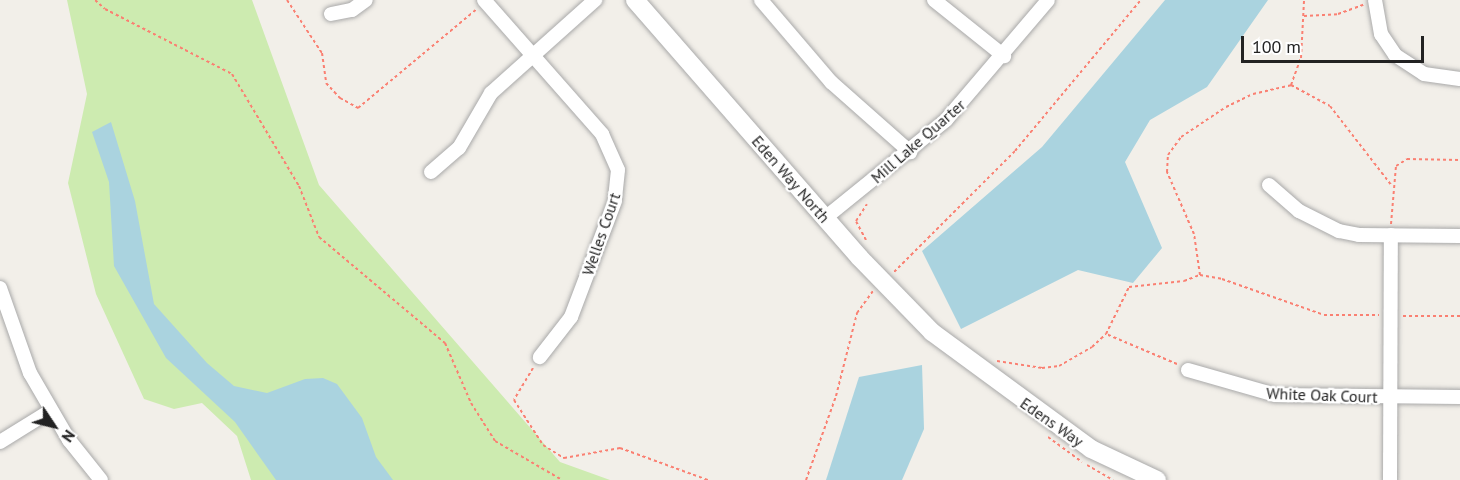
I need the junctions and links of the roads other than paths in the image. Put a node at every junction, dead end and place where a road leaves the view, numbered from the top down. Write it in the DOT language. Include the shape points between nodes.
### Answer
graph roads {
  1 [pos="366,0"];
  2 [pos="595,0"];
  3 [pos="635,0"];
  4 [pos="761,0"];
  5 [pos="934,0"];
  6 [pos="1048,0"];
  7 [pos="485,1"];
  8 [pos="1375,1"];
  9 [pos="331,14"];
  10 [pos="532,55"];
  11 [pos="1004,56"];
  12 [pos="1460,79"];
  13 [pos="910,152"];
  14 [pos="431,172"];
  15 [pos="1269,185"];
  16 [pos="825,218"];
  17 [pos="1391,236"];
  18 [pos="1460,236"];
  19 [pos="0,288"];
  20 [pos="954,350"];
  21 [pos="540,357"];
  22 [pos="1188,370"];
  23 [pos="1390,397"];
  24 [pos="1460,397"];
  25 [pos="50,411"];
  26 [pos="0,442"];
  27 [pos="101,480"];
  28 [pos="1157,480"];
  29 [pos="1390,480"];
  1 -- 9 [label="street" via="352,10"];
  2 -- 10 [label="street"];
  3 -- 16 [label="street, Eden Way North"];
  4 -- 13 [label="street" via="831,82"];
  5 -- 11 [label="street"];
  6 -- 11 [label="street, Mill Lake Quarter"];
  7 -- 10 [label="street, Welles Court"];
  8 -- 12 [label="street" via="1381,34 1395,55 1424,74"];
  10 -- 14 [label="street" via="491,93 459,148"];
  10 -- 21 [label="street, Welles Court" via="610,146 618,189 571,317"];
  11 -- 13 [label="street, Mill Lake Quarter" via="971,95"];
  13 -- 16 [label="street, Mill Lake Quarter"];
  15 -- 17 [label="street" via="1299,211 1331,228 1359,235"];
  16 -- 20 [label="street, Eden Way North" via="905,307"];
  17 -- 18 [label="street"];
  17 -- 23 [label="street"];
  19 -- 25 [label="street" via="15,336"];
  20 -- 28 [label="street, Edens Way" via="1091,449"];
  22 -- 23 [label="street, White Oak Court" via="1275,395"];
  23 -- 24 [label="street, White Oak Court"];
  23 -- 29 [label="street"];
  25 -- 26 [label="street"];
  25 -- 27 [label="street"];
}
